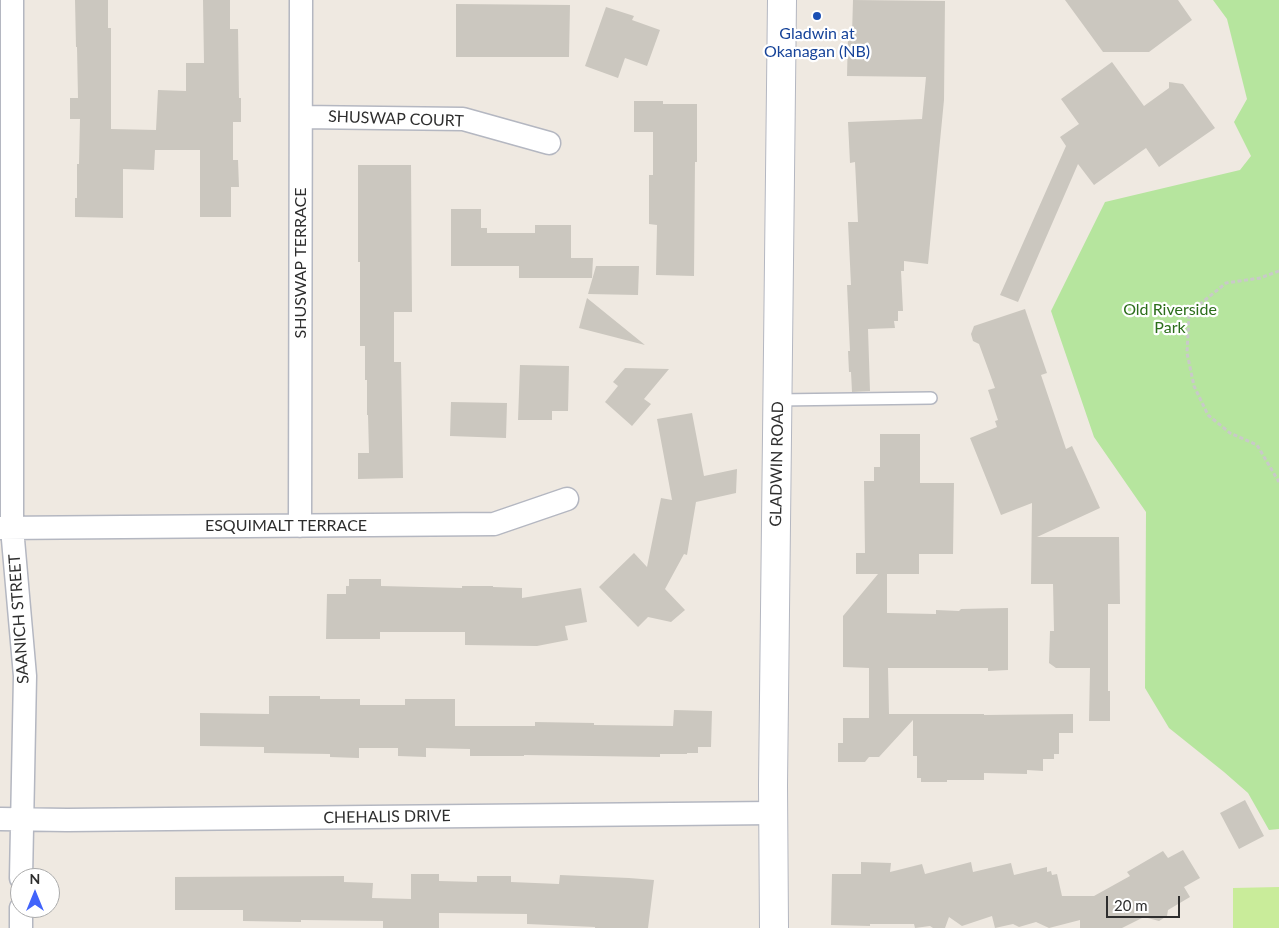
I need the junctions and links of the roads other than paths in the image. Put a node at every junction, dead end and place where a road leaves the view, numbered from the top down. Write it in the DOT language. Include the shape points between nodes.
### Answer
graph roads {
  1 [pos="12,0"];
  2 [pos="301,0"];
  3 [pos="782,0"];
  4 [pos="301,117"];
  5 [pos="549,143"];
  6 [pos="931,398"];
  7 [pos="777,400"];
  8 [pos="567,499"];
  9 [pos="300,526"];
  10 [pos="6,528"];
  11 [pos="773,813"];
  12 [pos="11,819"];
  13 [pos="19,868"];
  14 [pos="774,928"];
  1 -- 10 [label="street, SAANICH STREET"];
  2 -- 4 [label="street, SHUSWAP TERRACE"];
  3 -- 7 [label="main road, GLADWIN ROAD"];
  4 -- 5 [label="street, SHUSWAP COURT" via="463,119"];
  4 -- 9 [label="street, SHUSWAP TERRACE"];
  6 -- 7 [label="lane"];
  7 -- 11 [label="main road, GLADWIN ROAD"];
  8 -- 9 [label="street, ESQUIMALT TERRACE" via="494,524"];
  9 -- 10 [label="street, ESQUIMALT TERRACE"];
  10 -- 12 [label="street, SAANICH STREET" via="25,676"];
  11 -- 12 [label="street, CHEHALIS DRIVE"];
  11 -- 14 [label="main road, GLADWIN ROAD"];
  12 -- 13 [label="street, SAANICH STREET"];
}
